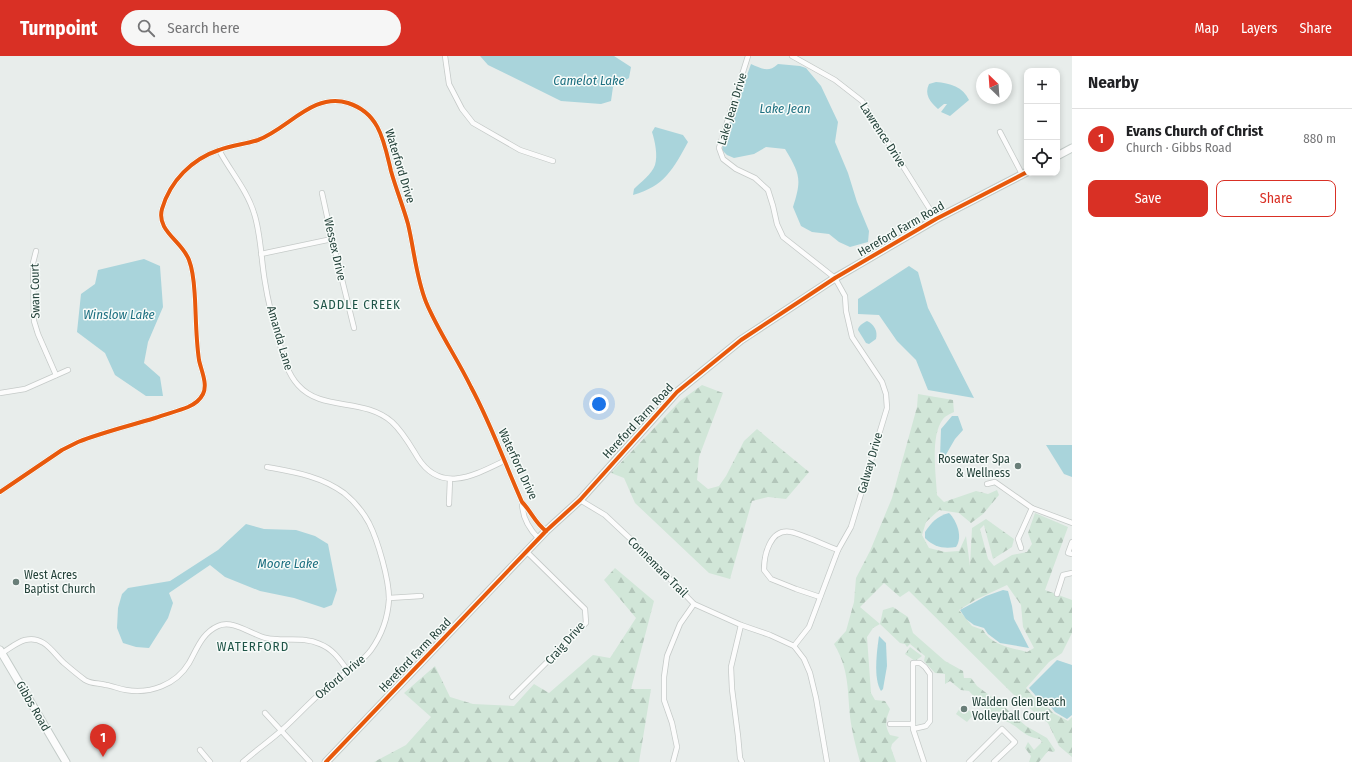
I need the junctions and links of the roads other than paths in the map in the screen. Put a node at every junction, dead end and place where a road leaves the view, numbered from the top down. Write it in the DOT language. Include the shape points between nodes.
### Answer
graph roads {
  1 [pos="445,56"];
  2 [pos="748,56"];
  3 [pos="792,56"];
  4 [pos="1000,132"];
  5 [pos="1072,148"];
  6 [pos="218,150"];
  7 [pos="1060,154"];
  8 [pos="553,161"];
  9 [pos="1024,171"];
  10 [pos="1024,174"];
  11 [pos="322,193"];
  12 [pos="936,219"];
  13 [pos="332,239"];
  14 [pos="36,251"];
  15 [pos="261,254"];
  16 [pos="834,278"];
  17 [pos="354,328"];
  18 [pos="68,370"];
  19 [pos="56,375"];
  20 [pos="0,393"];
  21 [pos="504,461"];
  22 [pos="267,467"];
  23 [pos="450,479"];
  24 [pos="987,484"];
  25 [pos="0,492"];
  26 [pos="580,500"];
  27 [pos="522,502"];
  28 [pos="449,504"];
  29 [pos="1032,508"];
  30 [pos="531,514"];
  31 [pos="524,517"];
  32 [pos="1072,522"];
  33 [pos="546,531"];
  34 [pos="539,539"];
  35 [pos="1072,542"];
  36 [pos="1021,548"];
  37 [pos="838,550"];
  38 [pos="527,552"];
  39 [pos="1072,554"];
  40 [pos="1072,573"];
  41 [pos="1057,594"];
  42 [pos="421,596"];
  43 [pos="820,597"];
  44 [pos="389,598"];
  45 [pos="694,604"];
  46 [pos="741,625"];
  47 [pos="794,646"];
  48 [pos="1,652"];
  49 [pos="348,671"];
  50 [pos="512,697"];
  51 [pos="266,713"];
  52 [pos="890,724"];
  53 [pos="913,726"];
  54 [pos="281,730"];
  55 [pos="200,750"];
  56 [pos="66,762"];
  57 [pos="210,762"];
  58 [pos="243,762"];
  59 [pos="310,762"];
  60 [pos="326,762"];
  61 [pos="674,762"];
  62 [pos="742,762"];
  63 [pos="827,762"];
  64 [pos="924,762"];
  65 [pos="968,762"];
  66 [pos="994,762"];
  1 -- 8 [label="street" via="449,84 462,109 473,123 520,150"];
  2 -- 16 [label="street, Lake Jean Drive" via="718,148 723,159 755,178 768,190 783,237"];
  3 -- 12 [label="street, Lawrence Drive" via="835,80 862,101"];
  4 -- 9 [label="street"];
  5 -- 7 [label="street"];
  6 -- 15 [label="street, Amanda Lane" via="250,201 255,214"];
  6 -- 21 [label="street, Waterford Drive" via="270,135 316,105 327,101 339,100 350,103 372,118 379,129 407,221 426,302 472,389"];
  6 -- 25 [label="street, Waterford Drive" via="196,161 175,182 162,209 161,218 162,226 182,248 192,269 204,392 197,402 189,407 91,437 62,450"];
  10 -- 12 [label="street, Hereford Farm Road"];
  11 -- 13 [label="street, Wessex Drive"];
  12 -- 16 [label="street, Hereford Farm Road"];
  13 -- 15 [label="street"];
  13 -- 17 [label="street, Wessex Drive"];
  14 -- 19 [label="street, Swan Court" via="32,263 34,321"];
  15 -- 23 [label="street, Amanda Lane" via="282,352 292,378 298,386 328,402 368,408 380,414 399,429 427,469"];
  16 -- 26 [label="street, Hereford Farm Road" via="741,340 677,392"];
  16 -- 37 [label="street, Galway Drive" via="844,296 852,337 882,382 886,394 886,408 851,527"];
  18 -- 19 [label="street"];
  19 -- 20 [label="street" via="25,389"];
  21 -- 23 [label="street, Amanda Lane" via="468,478"];
  21 -- 27 [label="street, Waterford Drive"];
  22 -- 44 [label="street, Oxford Drive" via="321,480 354,502 369,523 374,536 384,568"];
  23 -- 28 [label="street"];
  24 -- 29 [label="street" via="995,482"];
  26 -- 33 [label="street, Hereford Farm Road"];
  26 -- 45 [label="street, Connemara Trail" via="605,515"];
  27 -- 30 [label="street, Waterford Drive"];
  27 -- 31 [label="street, Waterford Drive"];
  29 -- 32 [label="street"];
  29 -- 36 [label="street" via="1018,539"];
  30 -- 31 [label="street, Waterford Drive"];
  30 -- 33 [label="street, Waterford Drive"];
  31 -- 34 [label="street, Waterford Drive"];
  33 -- 34 [label="street, Hereford Farm Road"];
  34 -- 38 [label="street, Hereford Farm Road"];
  35 -- 39 [label="street" via="1068,553"];
  37 -- 43 [label="street, Galway Drive"];
  37 -- 43 [label="street" via="789,532 780,534 770,542 764,557 764,570 771,578"];
  38 -- 50 [label="street, Craig Drive" via="585,609 586,623"];
  38 -- 60 [label="street, Hereford Farm Road"];
  40 -- 41 [label="street" via="1062,575"];
  42 -- 44 [label="street"];
  43 -- 47 [label="street, Galway Drive" via="809,627"];
  44 -- 49 [label="street, Oxford Drive" via="388,612 378,639 361,661"];
  45 -- 46 [label="street, Connemara Trail"];
  45 -- 61 [label="street" via="680,624 666,656 664,700 677,747"];
  46 -- 47 [label="street, Connemara Trail"];
  46 -- 62 [label="street" via="731,667"];
  47 -- 63 [label="street" via="810,672"];
  48 -- 49 [label="street" via="18,643 35,639 51,648 87,682 140,692 168,683 177,677 188,664 204,636 219,625 227,624 267,638 295,639 320,644 337,656"];
  48 -- 56 [label="street, Gibbs Road"];
  49 -- 54 [label="street, Oxford Drive"];
  51 -- 54 [label="street"];
  52 -- 53 [label="street"];
  53 -- 53 [label="street" via="913,663 920,663 930,674 930,722 926,726"];
  53 -- 64 [label="street"];
  54 -- 58 [label="street, Oxford Drive"];
  54 -- 59 [label="street"];
  55 -- 57 [label="street"];
  65 -- 66 [label="street" via="1002,730 1015,742"];
}
